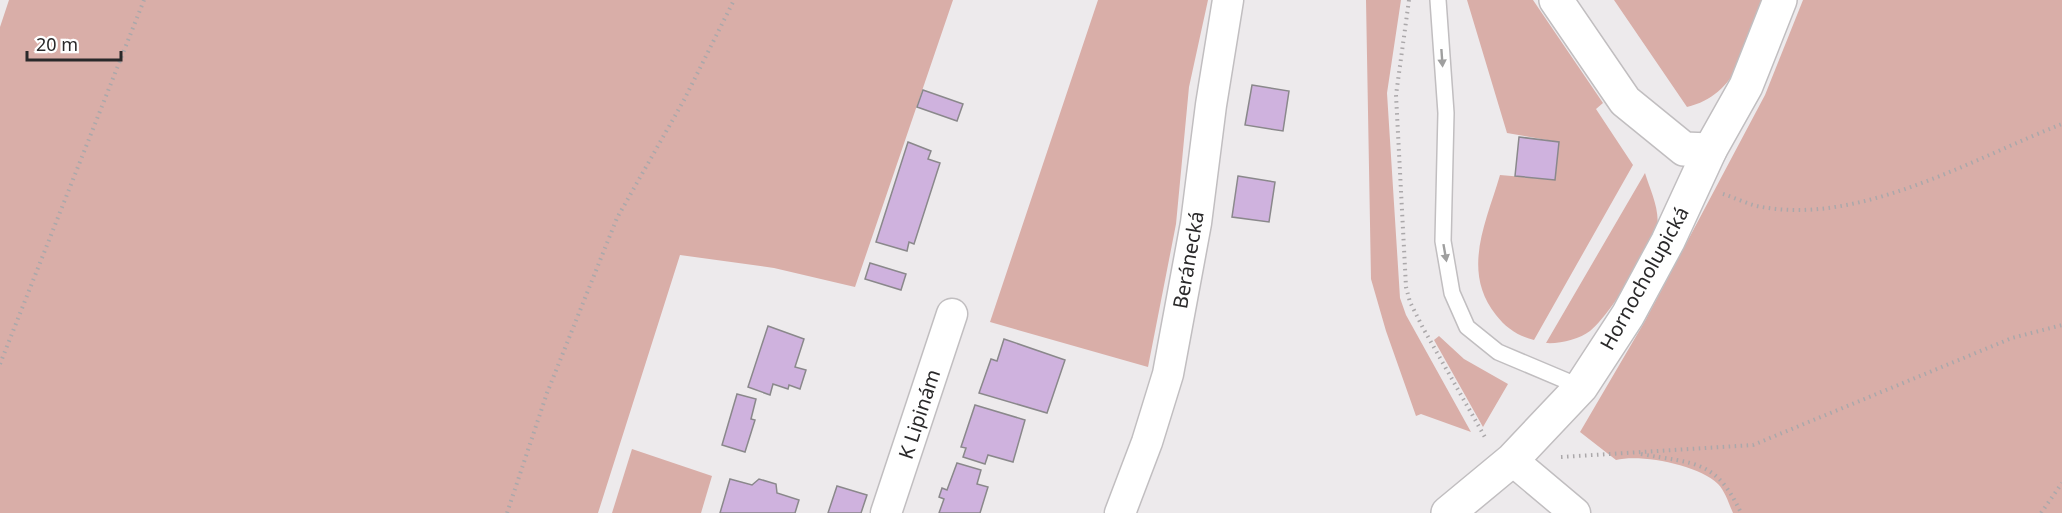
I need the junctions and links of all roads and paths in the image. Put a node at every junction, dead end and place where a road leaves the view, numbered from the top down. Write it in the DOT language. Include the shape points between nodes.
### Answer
graph roads {
  1 [pos="144,0"];
  2 [pos="734,0"];
  3 [pos="1228,0"];
  4 [pos="1409,0"];
  5 [pos="1438,0"];
  6 [pos="1556,0"];
  7 [pos="1780,0"];
  8 [pos="2062,124"];
  9 [pos="1710,150"];
  10 [pos="1694,184"];
  11 [pos="952,314"];
  12 [pos="2062,325"];
  13 [pos="0,364"];
  14 [pos="1581,387"];
  15 [pos="1484,437"];
  16 [pos="1634,452"];
  17 [pos="1512,460"];
  18 [pos="2062,483"];
  19 [pos="507,513"];
  20 [pos="886,513"];
  21 [pos="1120,513"];
  22 [pos="1448,513"];
  23 [pos="1575,513"];
  24 [pos="1741,513"];
  25 [pos="2041,513"];
  1 -- 13 [label="path"];
  2 -- 19 [label="path" via="684,100 617,218 548,393"];
  3 -- 21 [label="street, Beránecká" via="1196,223 1168,374"];
  4 -- 15 [label="path" via="1396,95 1406,287 1423,328"];
  5 -- 14 [label="lane, one-way" via="1446,113 1443,241 1452,293 1467,327 1498,352"];
  6 -- 9 [label="street" via="1625,101 1684,149"];
  7 -- 9 [label="street, Hornocholupická" via="1746,86"];
  8 -- 10 [label="path" via="1875,199 1809,209 1762,207"];
  9 -- 10 [label="street, Hornocholupická"];
  10 -- 14 [label="street, Hornocholupická" via="1628,315"];
  11 -- 20 [label="street, K Lipinám"];
  12 -- 16 [label="path" via="2012,338 1753,445"];
  14 -- 17 [label="street, Hornocholupická"];
  16 -- 17 [label="path"];
  16 -- 24 [label="path" via="1706,467 1727,486"];
  17 -- 22 [label="street, Hornocholupická"];
  17 -- 23 [label="street"];
  18 -- 25 [label="path"];
}
